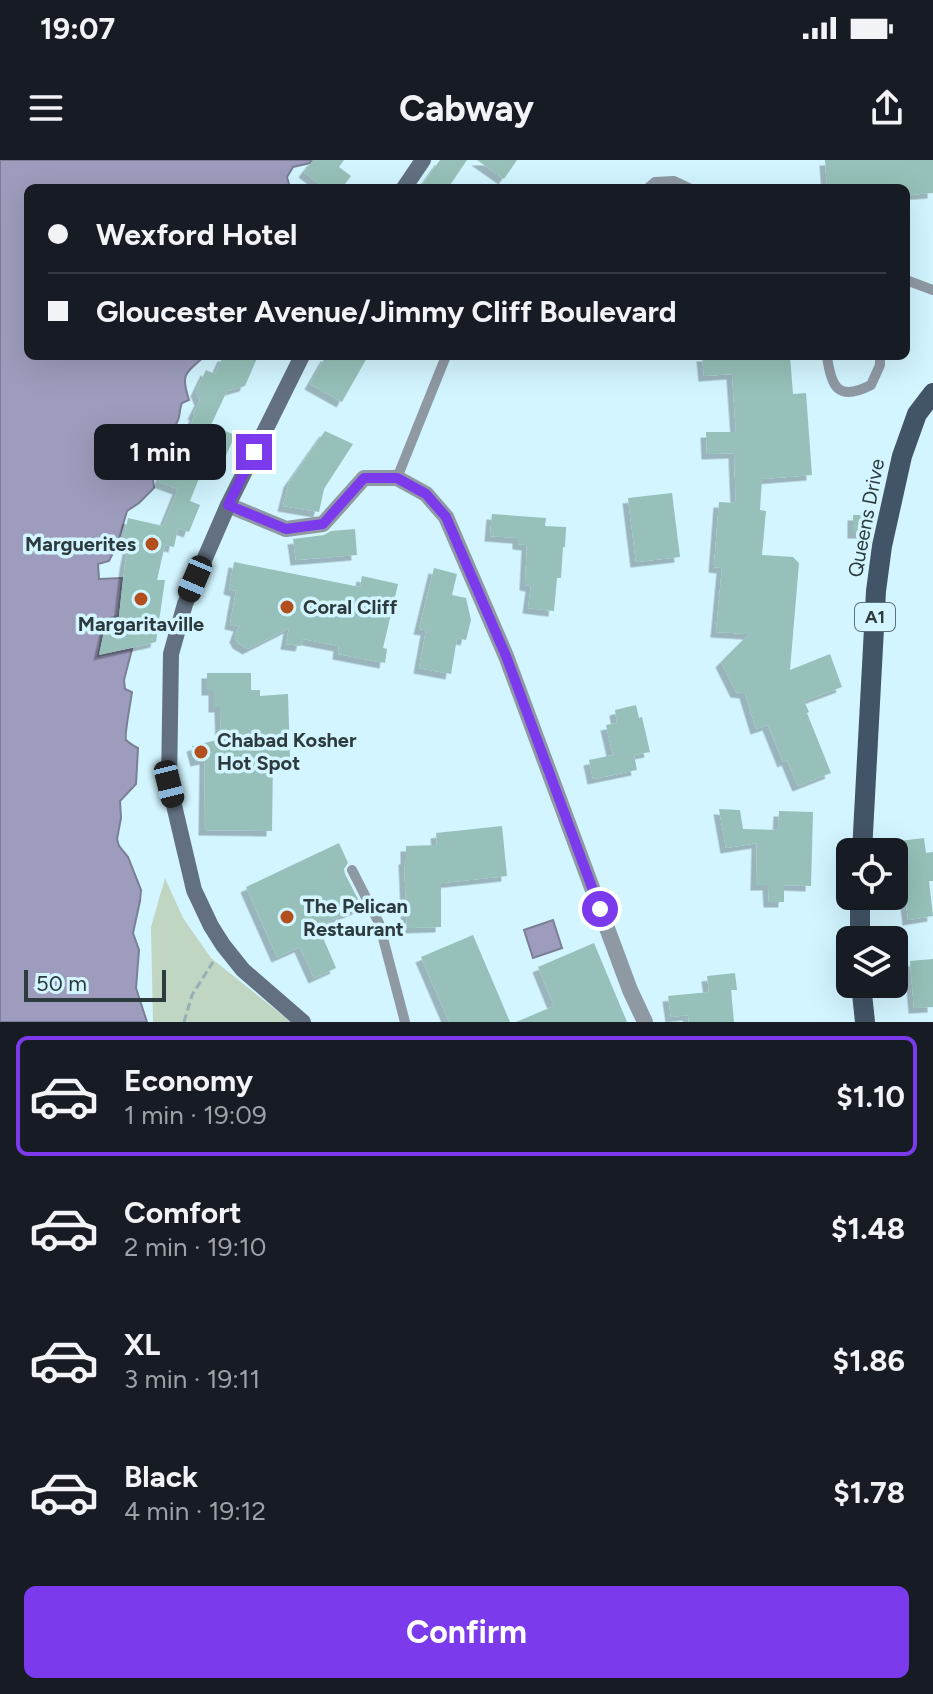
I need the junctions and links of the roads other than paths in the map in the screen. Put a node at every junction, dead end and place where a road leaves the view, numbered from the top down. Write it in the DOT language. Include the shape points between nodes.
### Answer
graph roads {
  1 [pos="423,160"];
  2 [pos="407,184"];
  3 [pos="653,184"];
  4 [pos="680,184"];
  5 [pos="910,281"];
  6 [pos="933,290"];
  7 [pos="300,360"];
  8 [pos="444,360"];
  9 [pos="828,360"];
  10 [pos="880,360"];
  11 [pos="933,393"];
  12 [pos="397,478"];
  13 [pos="228,505"];
  14 [pos="863,838"];
  15 [pos="352,870"];
  16 [pos="862,998"];
  17 [pos="303,1022"];
  18 [pos="405,1022"];
  19 [pos="645,1022"];
  20 [pos="865,1022"];
  1 -- 2 [label="main road"];
  3 -- 4 [label="lane"];
  5 -- 6 [label="lane"];
  7 -- 13 [label="main road"];
  8 -- 12 [label="lane"];
  9 -- 10 [label="lane" via="830,377 839,390 850,393 871,385"];
  11 -- 14 [label="main road, Queens Drive / A1" via="917,414 902,456 882,546"];
  12 -- 13 [label="street" via="364,478 323,524 286,529"];
  12 -- 19 [label="street" via="426,494 446,517 506,656"];
  13 -- 17 [label="main road" via="185,604 171,654 169,784 194,890 223,945 243,970"];
  15 -- 18 [label="lane" via="379,923"];
  16 -- 20 [label="main road"];
}
